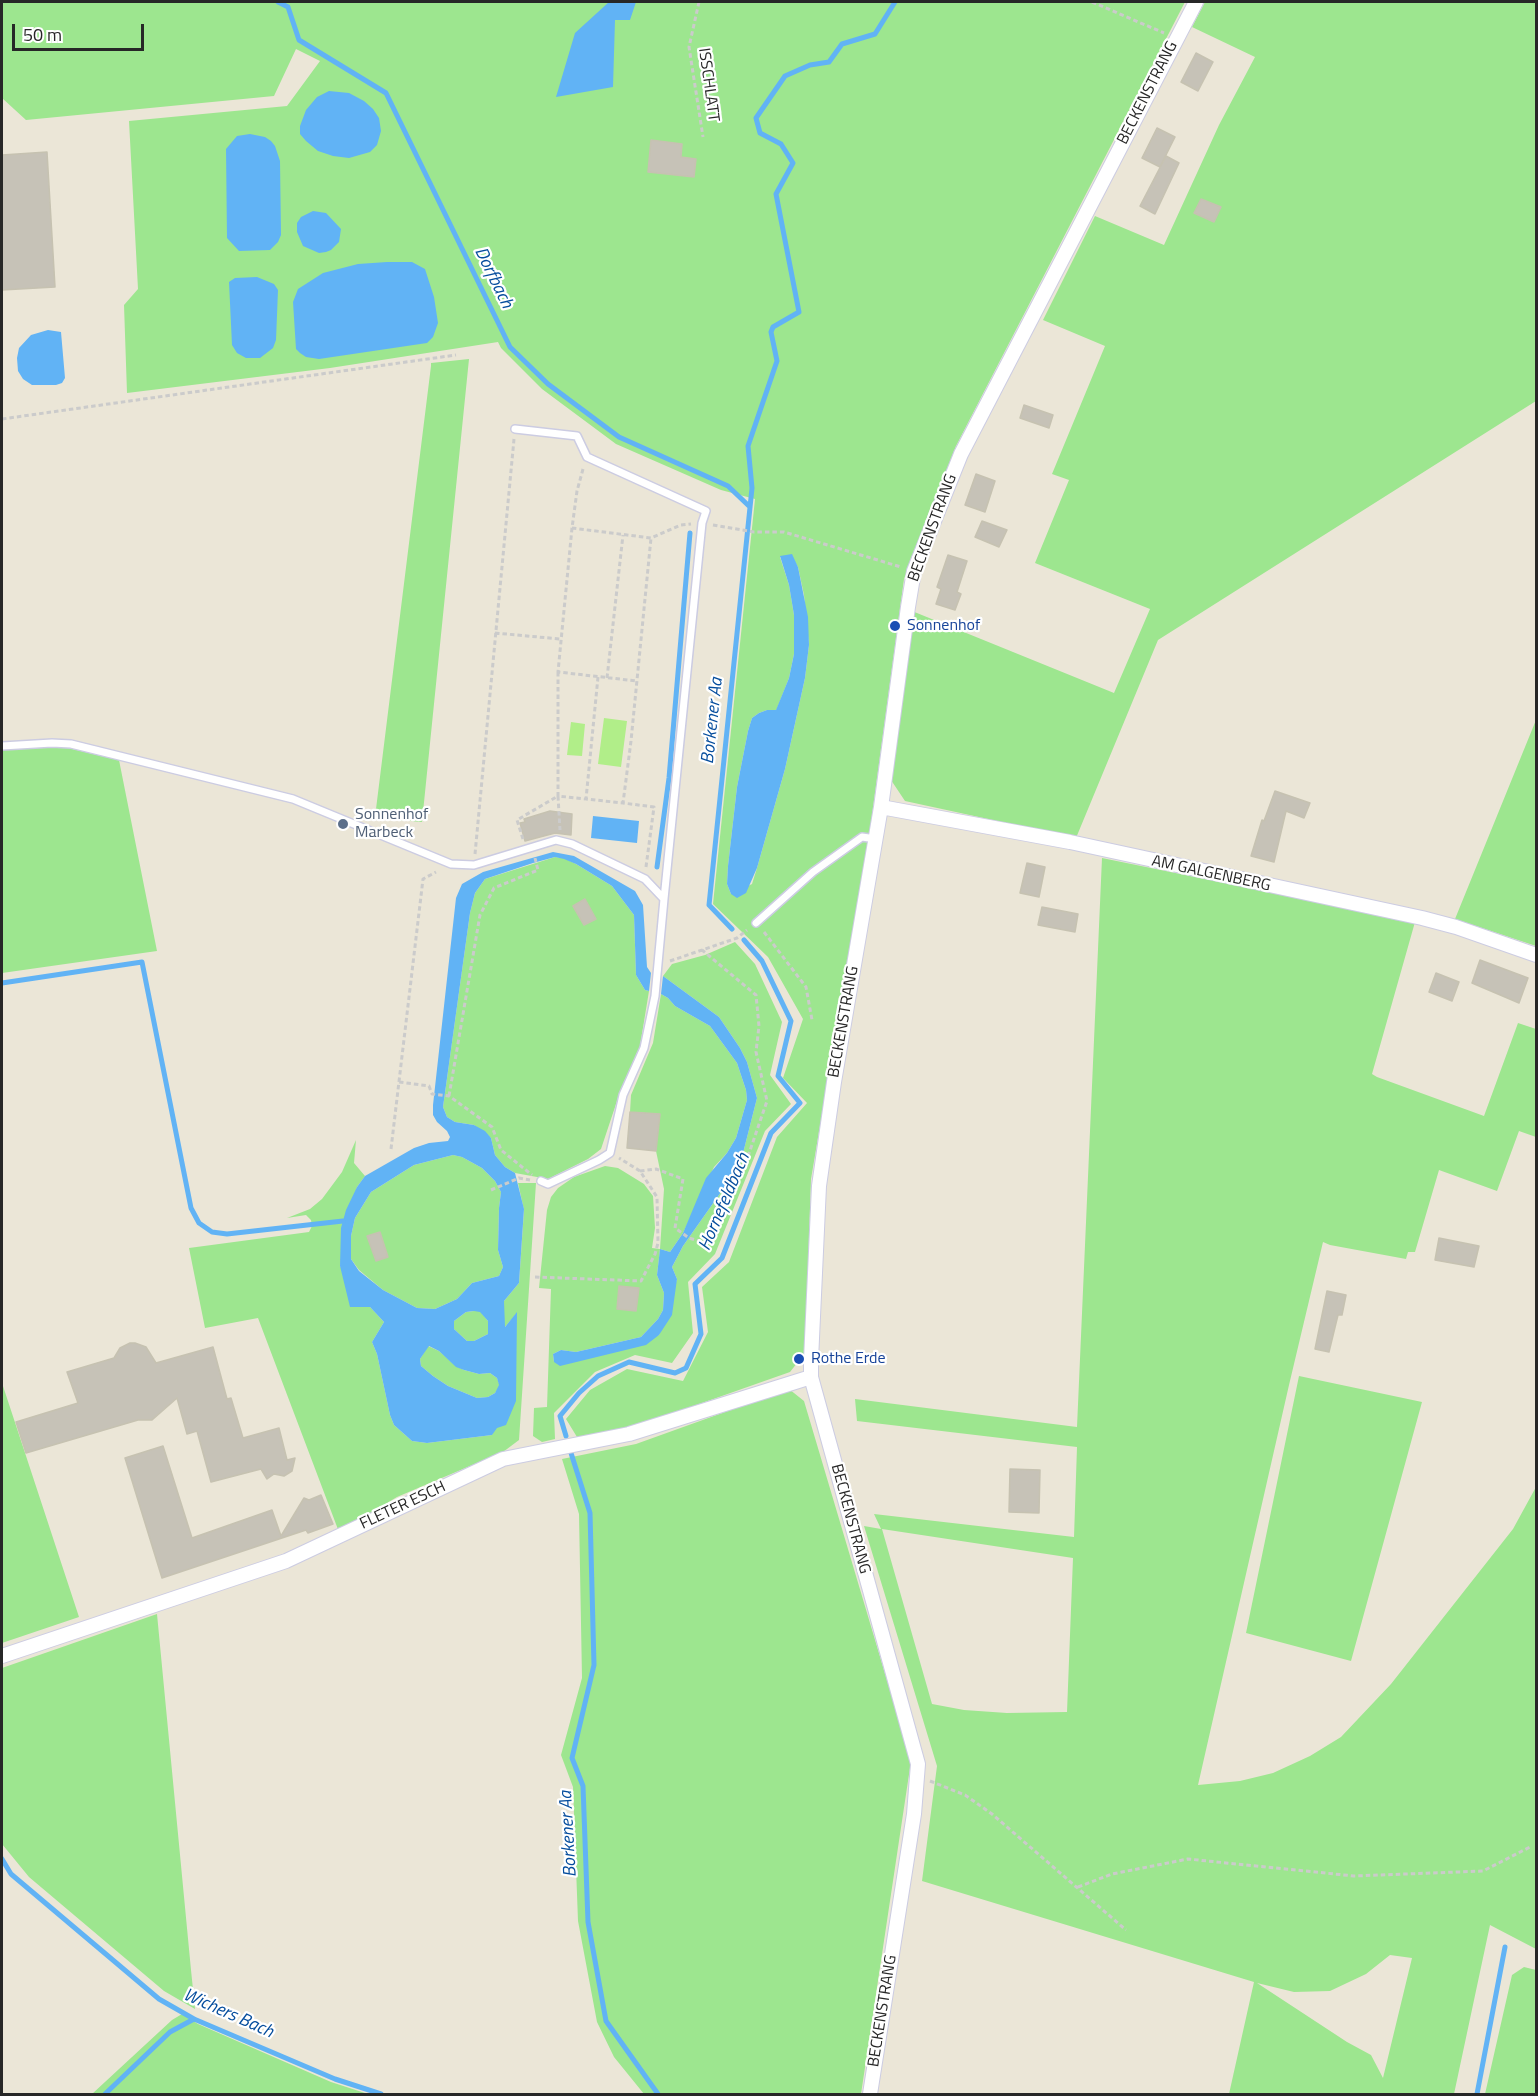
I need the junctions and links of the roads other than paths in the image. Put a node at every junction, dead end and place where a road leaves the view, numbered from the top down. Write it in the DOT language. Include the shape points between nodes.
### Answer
graph roads {
  1 [pos="1196,2"];
  2 [pos="515,429"];
  3 [pos="2,746"];
  4 [pos="881,807"];
  5 [pos="876,838"];
  6 [pos="664,899"];
  7 [pos="756,922"];
  8 [pos="1536,955"];
  9 [pos="541,1181"];
  10 [pos="811,1377"];
  11 [pos="2,1656"];
  12 [pos="870,2094"];
  1 -- 4 [label="street, BECKENSTRANG" via="961,454 914,571"];
  2 -- 6 [label="lane" via="577,436 587,457 706,511"];
  3 -- 6 [label="lane" via="71,744 293,799 451,864 474,865 556,840 645,879"];
  4 -- 5 [label="street, BECKENSTRANG"];
  4 -- 8 [label="street, AM GALGENBERG" via="1422,918"];
  5 -- 7 [label="lane" via="862,837 813,872"];
  5 -- 10 [label="street, BECKENSTRANG" via="819,1186"];
  6 -- 9 [label="lane" via="655,996 644,1048 623,1095 610,1153 548,1184"];
  10 -- 11 [label="street, FLETER ESCH" via="629,1434 503,1459 286,1561"];
  10 -- 12 [label="street, BECKENSTRANG" via="918,1764 914,1814"];
}
